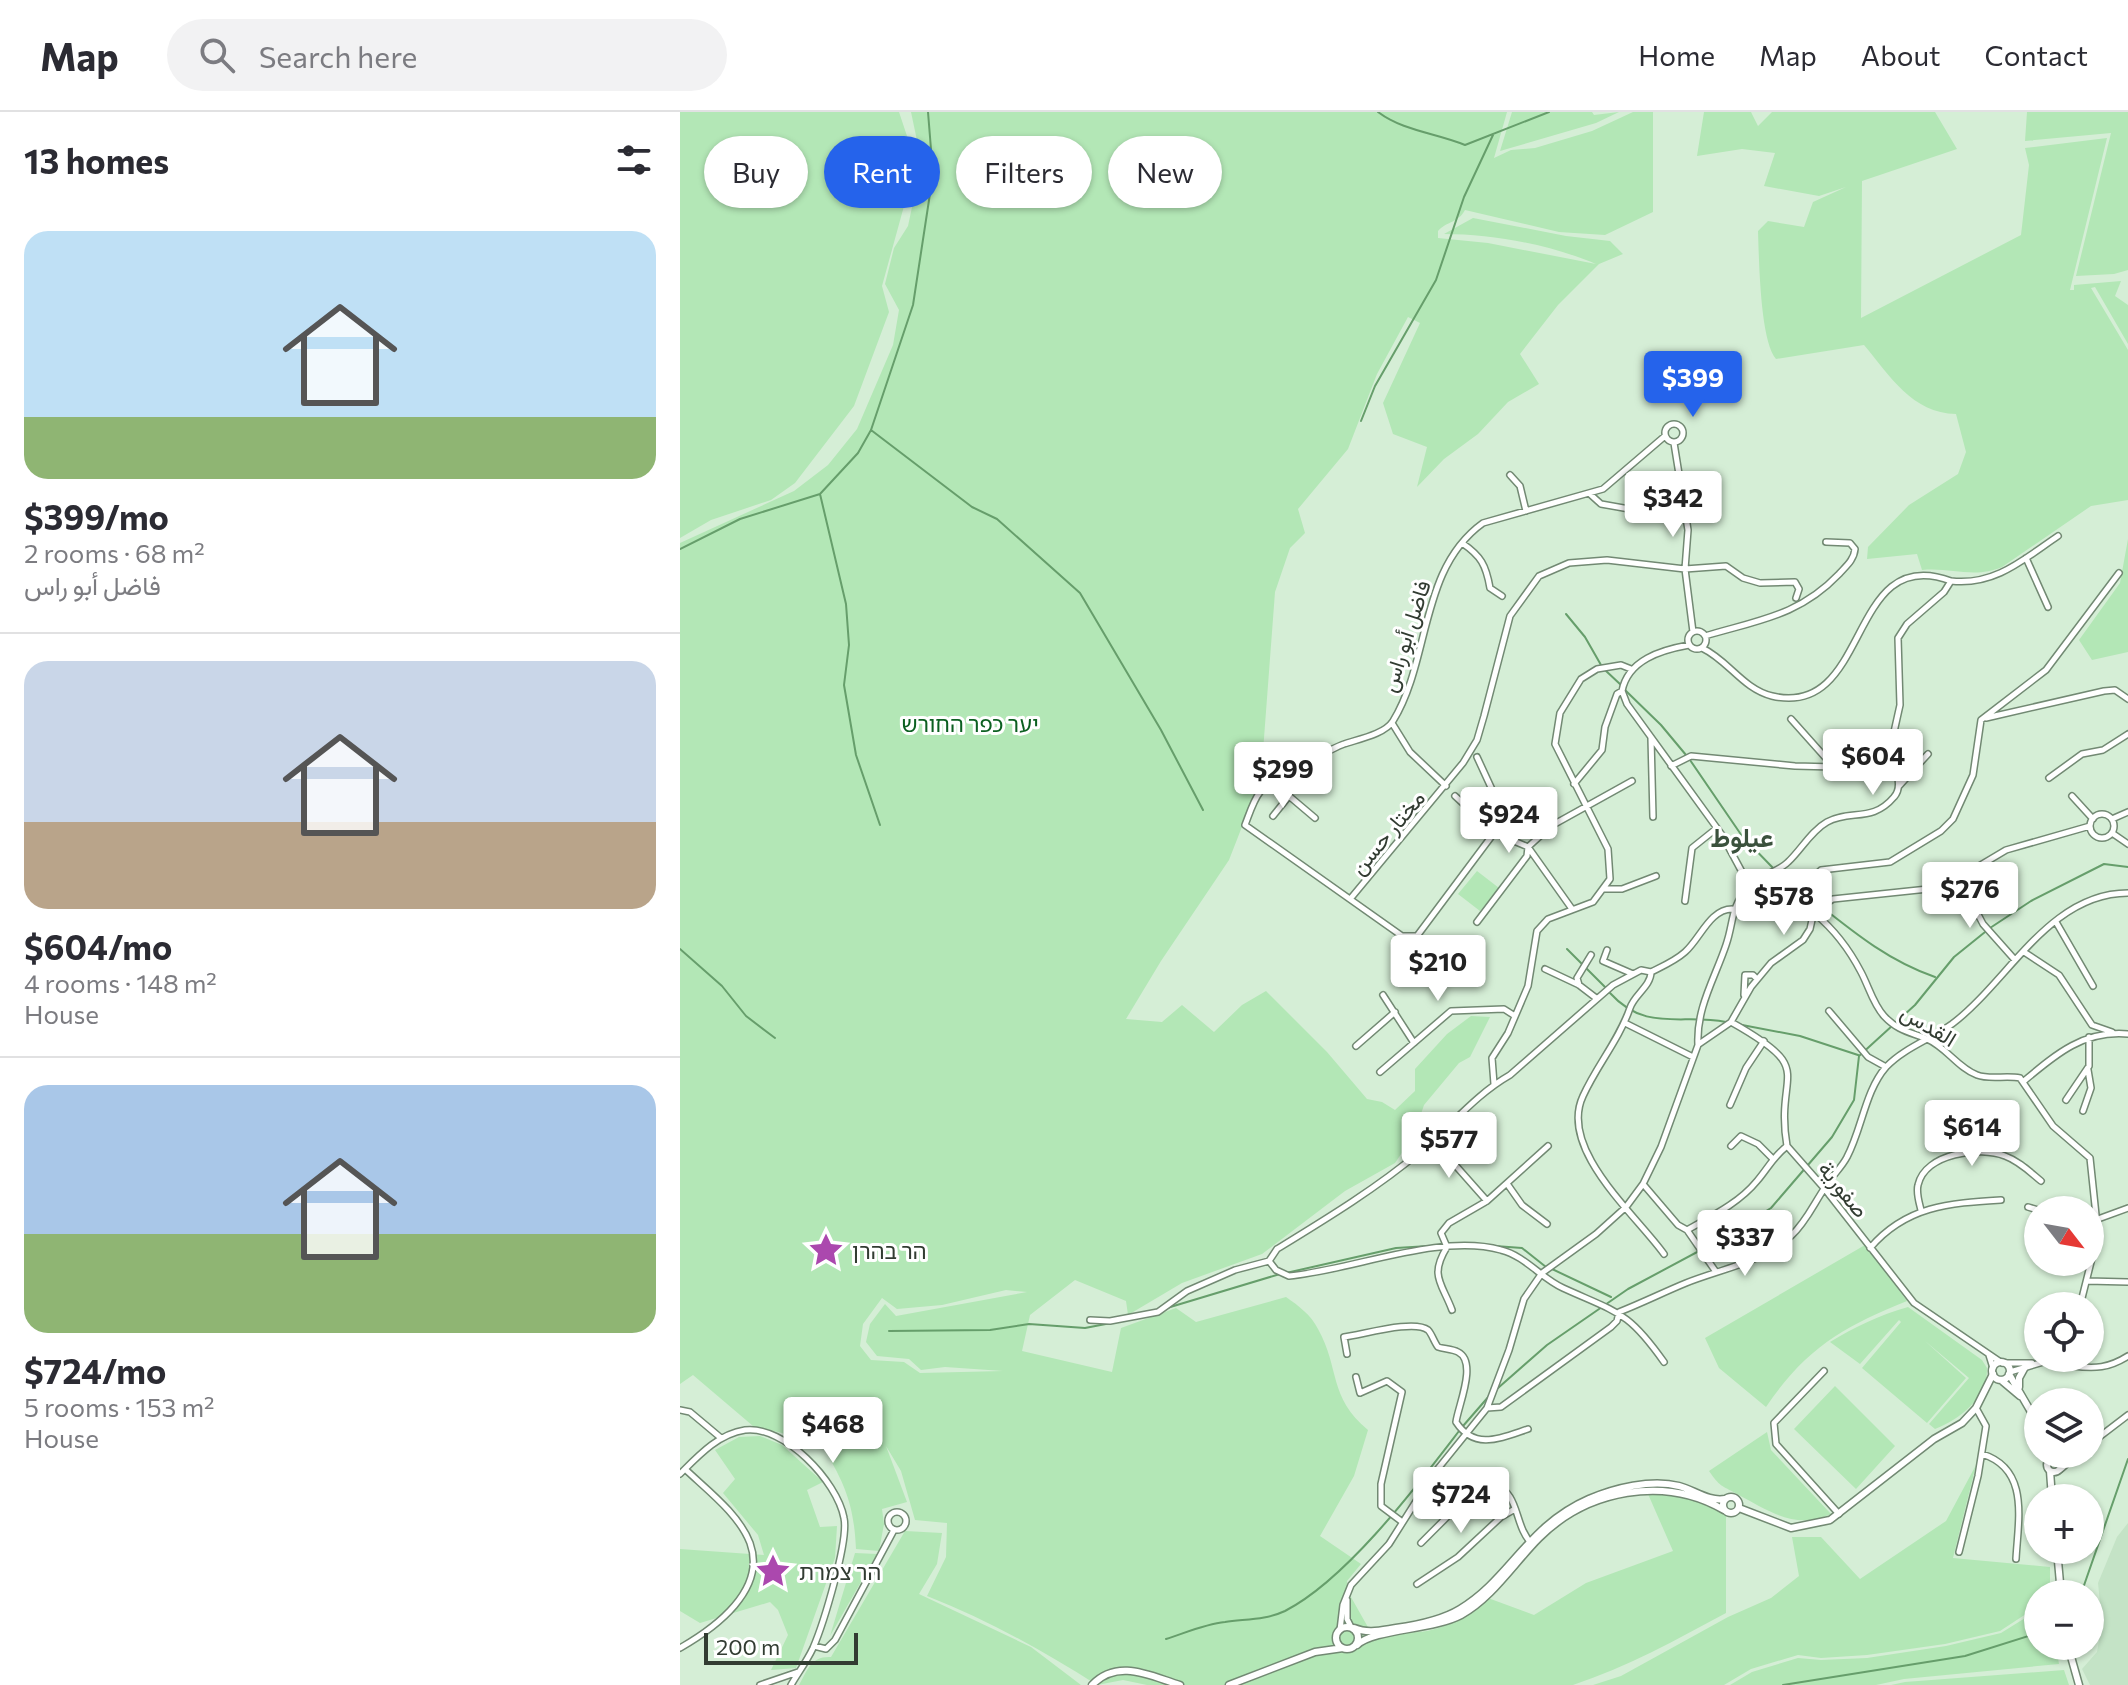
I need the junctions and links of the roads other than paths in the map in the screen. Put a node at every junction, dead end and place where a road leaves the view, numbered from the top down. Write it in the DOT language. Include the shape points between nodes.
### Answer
graph roads {
  1 [pos="1665,436"];
  2 [pos="1674,443"];
  3 [pos="1510,475"];
  4 [pos="1591,495"];
  5 [pos="1526,511"];
  6 [pos="1663,515"];
  7 [pos="2058,536"];
  8 [pos="1826,542"];
  9 [pos="1462,543"];
  10 [pos="2026,558"];
  11 [pos="1685,569"];
  12 [pos="2119,573"];
  13 [pos="1951,581"];
  14 [pos="1502,596"];
  15 [pos="1796,598"];
  16 [pos="2048,607"];
  17 [pos="1693,632"];
  18 [pos="1705,636"];
  19 [pos="1689,645"];
  20 [pos="1702,648"];
  21 [pos="1631,669"];
  22 [pos="1622,691"];
  23 [pos="2128,699"];
  24 [pos="1791,719"];
  25 [pos="1981,720"];
  26 [pos="1392,723"];
  27 [pos="2128,734"];
  28 [pos="1651,738"];
  29 [pos="1928,754"];
  30 [pos="1477,757"];
  31 [pos="1888,759"];
  32 [pos="1671,766"];
  33 [pos="1834,767"];
  34 [pos="2049,778"];
  35 [pos="1283,779"];
  36 [pos="1632,781"];
  37 [pos="1574,784"];
  38 [pos="1446,786"];
  39 [pos="1899,786"];
  40 [pos="1289,796"];
  41 [pos="1455,796"];
  42 [pos="2072,796"];
  43 [pos="1585,805"];
  44 [pos="2128,812"];
  45 [pos="1273,816"];
  46 [pos="1653,817"];
  47 [pos="1315,818"];
  48 [pos="2093,819"];
  49 [pos="2112,819"];
  50 [pos="2090,826"];
  51 [pos="1717,828"];
  52 [pos="1495,833"];
  53 [pos="2112,833"];
  54 [pos="2128,844"];
  55 [pos="1528,847"];
  56 [pos="1656,876"];
  57 [pos="1959,878"];
  58 [pos="1749,885"];
  59 [pos="1605,889"];
  60 [pos="2128,893"];
  61 [pos="1351,898"];
  62 [pos="1685,901"];
  63 [pos="1572,909"];
  64 [pos="1732,909"];
  65 [pos="1814,911"];
  66 [pos="1477,922"];
  67 [pos="2056,922"];
  68 [pos="1607,950"];
  69 [pos="2024,952"];
  70 [pos="1591,955"];
  71 [pos="2015,960"];
  72 [pos="1545,969"];
  73 [pos="1651,972"];
  74 [pos="1633,974"];
  75 [pos="1757,979"];
  76 [pos="1579,985"];
  77 [pos="2093,986"];
  78 [pos="1383,995"];
  79 [pos="1744,997"];
  80 [pos="1596,998"];
  81 [pos="1829,1011"];
  82 [pos="1395,1012"];
  83 [pos="1515,1016"];
  84 [pos="1731,1022"];
  85 [pos="1625,1023"];
  86 [pos="2112,1032"];
  87 [pos="2128,1034"];
  88 [pos="2089,1037"];
  89 [pos="1927,1039"];
  90 [pos="1764,1041"];
  91 [pos="1414,1043"];
  92 [pos="1698,1045"];
  93 [pos="1356,1046"];
  94 [pos="1693,1057"];
  95 [pos="1886,1067"];
  96 [pos="2088,1069"];
  97 [pos="1380,1072"];
  98 [pos="2024,1081"];
  99 [pos="1494,1084"];
  100 [pos="2066,1100"];
  101 [pos="1730,1105"];
  102 [pos="2083,1111"];
  103 [pos="1433,1140"];
  104 [pos="1548,1146"];
  105 [pos="1731,1146"];
  106 [pos="1787,1146"];
  107 [pos="1772,1158"];
  108 [pos="2041,1181"];
  109 [pos="1643,1184"];
  110 [pos="1508,1185"];
  111 [pos="1824,1188"];
  112 [pos="2093,1196"];
  113 [pos="2001,1200"];
  114 [pos="1487,1201"];
  115 [pos="1626,1207"];
  116 [pos="2128,1208"];
  117 [pos="1921,1210"];
  118 [pos="2104,1213"];
  119 [pos="1547,1224"];
  120 [pos="1687,1230"];
  121 [pos="1447,1247"];
  122 [pos="1870,1248"];
  123 [pos="1664,1254"];
  124 [pos="1269,1261"];
  125 [pos="1716,1272"];
  126 [pos="1542,1273"];
  127 [pos="2088,1276"];
  128 [pos="2087,1281"];
  129 [pos="2128,1282"];
  130 [pos="2084,1292"];
  131 [pos="1452,1310"];
  132 [pos="1619,1312"];
  133 [pos="1090,1320"];
  134 [pos="1347,1354"];
  135 [pos="1988,1354"];
  136 [pos="2128,1356"];
  137 [pos="1664,1362"];
  138 [pos="2003,1363"];
  139 [pos="2024,1363"];
  140 [pos="2024,1367"];
  141 [pos="2104,1367"];
  142 [pos="2024,1369"];
  143 [pos="1824,1371"];
  144 [pos="1993,1371"];
  145 [pos="2009,1373"];
  146 [pos="1356,1377"];
  147 [pos="2000,1380"];
  148 [pos="1987,1390"];
  149 [pos="2020,1391"];
  150 [pos="2024,1398"];
  151 [pos="2024,1400"];
  152 [pos="1487,1408"];
  153 [pos="1976,1408"];
  154 [pos="680,1410"];
  155 [pos="2128,1415"];
  156 [pos="1528,1429"];
  157 [pos="1465,1433"];
  158 [pos="2104,1433"];
  159 [pos="721,1438"];
  160 [pos="1982,1454"];
  161 [pos="2054,1468"];
  162 [pos="2056,1468"];
  163 [pos="2060,1468"];
  164 [pos="682,1471"];
  165 [pos="2056,1471"];
  166 [pos="2055,1484"];
  167 [pos="1725,1499"];
  168 [pos="1739,1508"];
  169 [pos="1515,1509"];
  170 [pos="1724,1510"];
  171 [pos="1840,1514"];
  172 [pos="1401,1521"];
  173 [pos="894,1530"];
  174 [pos="1421,1543"];
  175 [pos="1530,1543"];
  176 [pos="1959,1552"];
  177 [pos="2016,1559"];
  178 [pos="1417,1584"];
  179 [pos="1350,1587"];
  180 [pos="1352,1628"];
  181 [pos="1338,1632"];
  182 [pos="1357,1645"];
  183 [pos="814,1646"];
  184 [pos="680,1648"];
  185 [pos="1343,1648"];
  186 [pos="1315,1652"];
  187 [pos="2072,1660"];
  188 [pos="799,1671"];
  189 [pos="760,1685"];
  190 [pos="791,1685"];
  191 [pos="1092,1685"];
  192 [pos="1180,1685"];
  193 [pos="1229,1685"];
  194 [pos="2079,1685"];
  1 -- 2 [label="street"];
  1 -- 2 [label="street" via="1668,426 1679,425 1683,436"];
  1 -- 4 [label="street, فاضل أبو راس"];
  2 -- 11 [label="street" via="1688,530"];
  3 -- 5 [label="street" via="1520,486"];
  4 -- 5 [label="street, فاضل أبو راس"];
  4 -- 6 [label="street" via="1601,504"];
  5 -- 9 [label="street, فاضل أبو راس" via="1483,523"];
  7 -- 10 [label="street"];
  8 -- 18 [label="street" via="1850,543 1855,549 1854,557 1823,590 1778,617"];
  9 -- 14 [label="street" via="1481,557 1490,588"];
  9 -- 26 [label="street, فاضل أبو راس" via="1439,580 1418,658"];
  10 -- 13 [label="street" via="1989,579"];
  10 -- 16 [label="street"];
  11 -- 15 [label="street, مختار حسن" via="1726,566 1760,583 1795,582"];
  11 -- 17 [label="street"];
  11 -- 38 [label="street, مختار حسن" via="1607,560 1569,563 1539,576 1510,616 1477,740"];
  12 -- 25 [label="street" via="2046,670"];
  13 -- 20 [label="street" via="1926,575 1892,584 1877,599 1842,665 1815,692 1801,697 1769,696 1752,688 1726,661"];
  13 -- 31 [label="street" via="1898,638 1900,705"];
  17 -- 18 [label="street"];
  17 -- 19 [label="street"];
  18 -- 20 [label="street"];
  19 -- 20 [label="street"];
  19 -- 21 [label="street" via="1651,656"];
  21 -- 22 [label="street"];
  21 -- 37 [label="street" via="1597,669 1569,694 1555,744"];
  22 -- 28 [label="street"];
  22 -- 37 [label="street" via="1605,727 1602,750"];
  23 -- 25 [label="street" via="2115,690 2104,691"];
  24 -- 33 [label="street"];
  25 -- 65 [label="street" via="1973,775 1953,819 1930,840 1890,862 1821,870 1812,881"];
  26 -- 35 [label="street, فاضل أبو راس" via="1332,748"];
  26 -- 38 [label="street" via="1410,752"];
  27 -- 34 [label="street" via="2103,750 2082,754"];
  28 -- 32 [label="street"];
  28 -- 46 [label="street"];
  29 -- 39 [label="street"];
  30 -- 52 [label="street" via="1501,809"];
  31 -- 33 [label="street" via="1858,777"];
  31 -- 39 [label="street"];
  32 -- 33 [label="street" via="1691,756"];
  32 -- 51 [label="street"];
  35 -- 40 [label="street"];
  35 -- 61 [label="street, فاضل أبو راس" via="1268,784 1245,825"];
  36 -- 43 [label="street"];
  37 -- 43 [label="street"];
  38 -- 61 [label="street, مختار حسن"];
  39 -- 58 [label="street" via="1881,810 1825,823 1787,864"];
  40 -- 45 [label="street"];
  40 -- 47 [label="street"];
  41 -- 52 [label="street"];
  42 -- 48 [label="street"];
  43 -- 55 [label="street"];
  43 -- 59 [label="street" via="1611,858"];
  44 -- 49 [label="street"];
  48 -- 49 [label="street" via="2102,814"];
  48 -- 50 [label="street"];
  49 -- 53 [label="street"];
  50 -- 53 [label="street" via="2098,838"];
  50 -- 57 [label="street" via="2006,850"];
  51 -- 58 [label="street"];
  51 -- 62 [label="street" via="1692,848"];
  52 -- 55 [label="street"];
  52 -- 61 [label="street" via="1417,936 1402,936"];
  53 -- 54 [label="street"];
  55 -- 63 [label="street"];
  55 -- 66 [label="street" via="1527,856"];
  56 -- 59 [label="street" via="1622,889"];
  57 -- 65 [label="street" via="1928,889 1833,899"];
  57 -- 71 [label="street" via="1983,924"];
  58 -- 64 [label="street"];
  58 -- 65 [label="street, القدس" via="1777,890"];
  59 -- 63 [label="street" via="1593,902"];
  60 -- 67 [label="street" via="2099,896"];
  63 -- 83 [label="street" via="1548,919 1537,931 1528,986"];
  64 -- 73 [label="street" via="1716,914 1687,951"];
  64 -- 92 [label="street" via="1727,942 1705,995"];
  65 -- 75 [label="street" via="1803,940"];
  65 -- 89 [label="street, القدس" via="1846,948 1882,1014 1909,1035"];
  67 -- 69 [label="street"];
  67 -- 77 [label="street"];
  68 -- 74 [label="street" via="1603,961"];
  69 -- 71 [label="street"];
  69 -- 86 [label="street" via="2059,975 2092,1025"];
  70 -- 76 [label="street" via="1577,978"];
  71 -- 89 [label="street" via="1976,1003"];
  72 -- 76 [label="street"];
  73 -- 74 [label="street"];
  73 -- 85 [label="street"];
  74 -- 80 [label="street"];
  75 -- 79 [label="street"];
  75 -- 79 [label="street" via="1745,975"];
  76 -- 80 [label="street"];
  78 -- 82 [label="street"];
  79 -- 84 [label="street"];
  80 -- 99 [label="street"];
  81 -- 95 [label="street" via="1868,1057"];
  82 -- 91 [label="street"];
  82 -- 93 [label="street"];
  83 -- 91 [label="street" via="1504,1009 1451,1011"];
  83 -- 99 [label="street" via="1492,1058"];
  84 -- 90 [label="street"];
  84 -- 92 [label="street"];
  85 -- 94 [label="street"];
  85 -- 115 [label="street" via="1583,1095 1577,1119 1592,1162"];
  86 -- 87 [label="street"];
  86 -- 88 [label="street"];
  88 -- 96 [label="street"];
  88 -- 98 [label="street" via="2066,1047"];
  89 -- 95 [label="street"];
  89 -- 98 [label="street, القدس" via="1974,1074"];
  90 -- 101 [label="street"];
  90 -- 106 [label="street" via="1788,1066"];
  91 -- 97 [label="street"];
  92 -- 94 [label="street"];
  94 -- 109 [label="street"];
  95 -- 111 [label="street" via="1847,1158"];
  96 -- 100 [label="street"];
  96 -- 102 [label="street" via="2091,1088"];
  98 -- 112 [label="street" via="2053,1126 2090,1158"];
  99 -- 103 [label="street"];
  103 -- 114 [label="street"];
  103 -- 124 [label="street" via="1277,1249"];
  104 -- 110 [label="street"];
  105 -- 107 [label="street" via="1746,1137"];
  106 -- 107 [label="street"];
  106 -- 111 [label="street, صفورية"];
  107 -- 120 [label="street" via="1744,1194"];
  108 -- 117 [label="street" via="2006,1156 1959,1155 1932,1165 1921,1177"];
  109 -- 115 [label="street"];
  109 -- 120 [label="street"];
  110 -- 114 [label="street"];
  110 -- 119 [label="street" via="1522,1205"];
  111 -- 122 [label="street, صفورية"];
  111 -- 125 [label="street" via="1788,1238"];
  113 -- 117 [label="street"];
  114 -- 121 [label="street" via="1444,1228 1441,1240"];
  115 -- 123 [label="street"];
  115 -- 126 [label="street"];
  116 -- 118 [label="street"];
  117 -- 122 [label="street" via="1882,1234"];
  120 -- 125 [label="street"];
  121 -- 124 [label="street" via="1289,1276"];
  121 -- 126 [label="street" via="1502,1250"];
  121 -- 131 [label="street" via="1436,1279"];
  122 -- 135 [label="street, صفورية" via="1914,1303"];
  124 -- 133 [label="street" via="1187,1291 1158,1312"];
  125 -- 132 [label="street"];
  126 -- 132 [label="street"];
  126 -- 152 [label="street" via="1524,1299"];
  127 -- 128 [label="street"];
  128 -- 129 [label="street"];
  128 -- 130 [label="street"];
  132 -- 137 [label="street" via="1640,1329"];
  132 -- 152 [label="street" via="1611,1327 1501,1407"];
  134 -- 157 [label="street" via="1344,1337 1405,1325 1430,1331 1434,1344 1458,1352 1464,1360 1467,1380 1456,1422"];
  135 -- 138 [label="street, صفورية"];
  135 -- 144 [label="street"];
  136 -- 141 [label="street"];
  138 -- 139 [label="street"];
  138 -- 144 [label="street"];
  138 -- 145 [label="street"];
  140 -- 145 [label="street"];
  142 -- 149 [label="street"];
  143 -- 171 [label="street" via="1774,1423 1776,1444"];
  144 -- 147 [label="street"];
  144 -- 148 [label="street"];
  145 -- 147 [label="street"];
  145 -- 149 [label="street"];
  146 -- 172 [label="street" via="1360,1393 1387,1381 1402,1392 1381,1484 1381,1506"];
  147 -- 148 [label="street"];
  147 -- 151 [label="street"];
  148 -- 153 [label="street"];
  149 -- 150 [label="street"];
  152 -- 157 [label="street"];
  153 -- 160 [label="street" via="1986,1426"];
  153 -- 171 [label="street"];
  154 -- 159 [label="street"];
  155 -- 158 [label="street"];
  156 -- 157 [label="street" via="1487,1441"];
  157 -- 172 [label="street"];
  159 -- 164 [label="street"];
  159 -- 183 [label="street" via="748,1430 771,1434 811,1462 836,1497 844,1518 844,1541"];
  160 -- 176 [label="street"];
  160 -- 177 [label="street" via="2006,1467 2016,1481"];
  161 -- 165 [label="street"];
  162 -- 165 [label="street"];
  163 -- 165 [label="street"];
  164 -- 184 [label="street" via="727,1509 750,1541 754,1560 752,1580 736,1604"];
  165 -- 166 [label="street"];
  167 -- 168 [label="street" via="1735,1498"];
  167 -- 170 [label="street"];
  167 -- 175 [label="street" via="1670,1484 1622,1489 1568,1509"];
  168 -- 170 [label="street" via="1732,1514"];
  168 -- 171 [label="street" via="1791,1528"];
  169 -- 174 [label="street" via="1503,1488 1481,1486"];
  169 -- 175 [label="street"];
  169 -- 178 [label="street"];
  170 -- 175 [label="street" via="1675,1491 1631,1492 1574,1512"];
  172 -- 179 [label="street" via="1389,1544"];
  173 -- 183 [label="street" via="835,1640 826,1649"];
  175 -- 180 [label="street" via="1454,1613 1389,1629"];
  175 -- 182 [label="street" via="1469,1610 1435,1625 1368,1637"];
  179 -- 180 [label="street" via="1346,1614"];
  179 -- 181 [label="street"];
  180 -- 181 [label="street"];
  180 -- 182 [label="street"];
  181 -- 185 [label="street" via="1337,1643"];
  181 -- 186 [label="street"];
  182 -- 185 [label="street"];
  183 -- 188 [label="street"];
  185 -- 186 [label="street"];
  186 -- 193 [label="street"];
  187 -- 194 [label="street"];
  188 -- 189 [label="street"];
  188 -- 190 [label="street"];
  191 -- 192 [label="street" via="1118,1670 1131,1670"];
}
